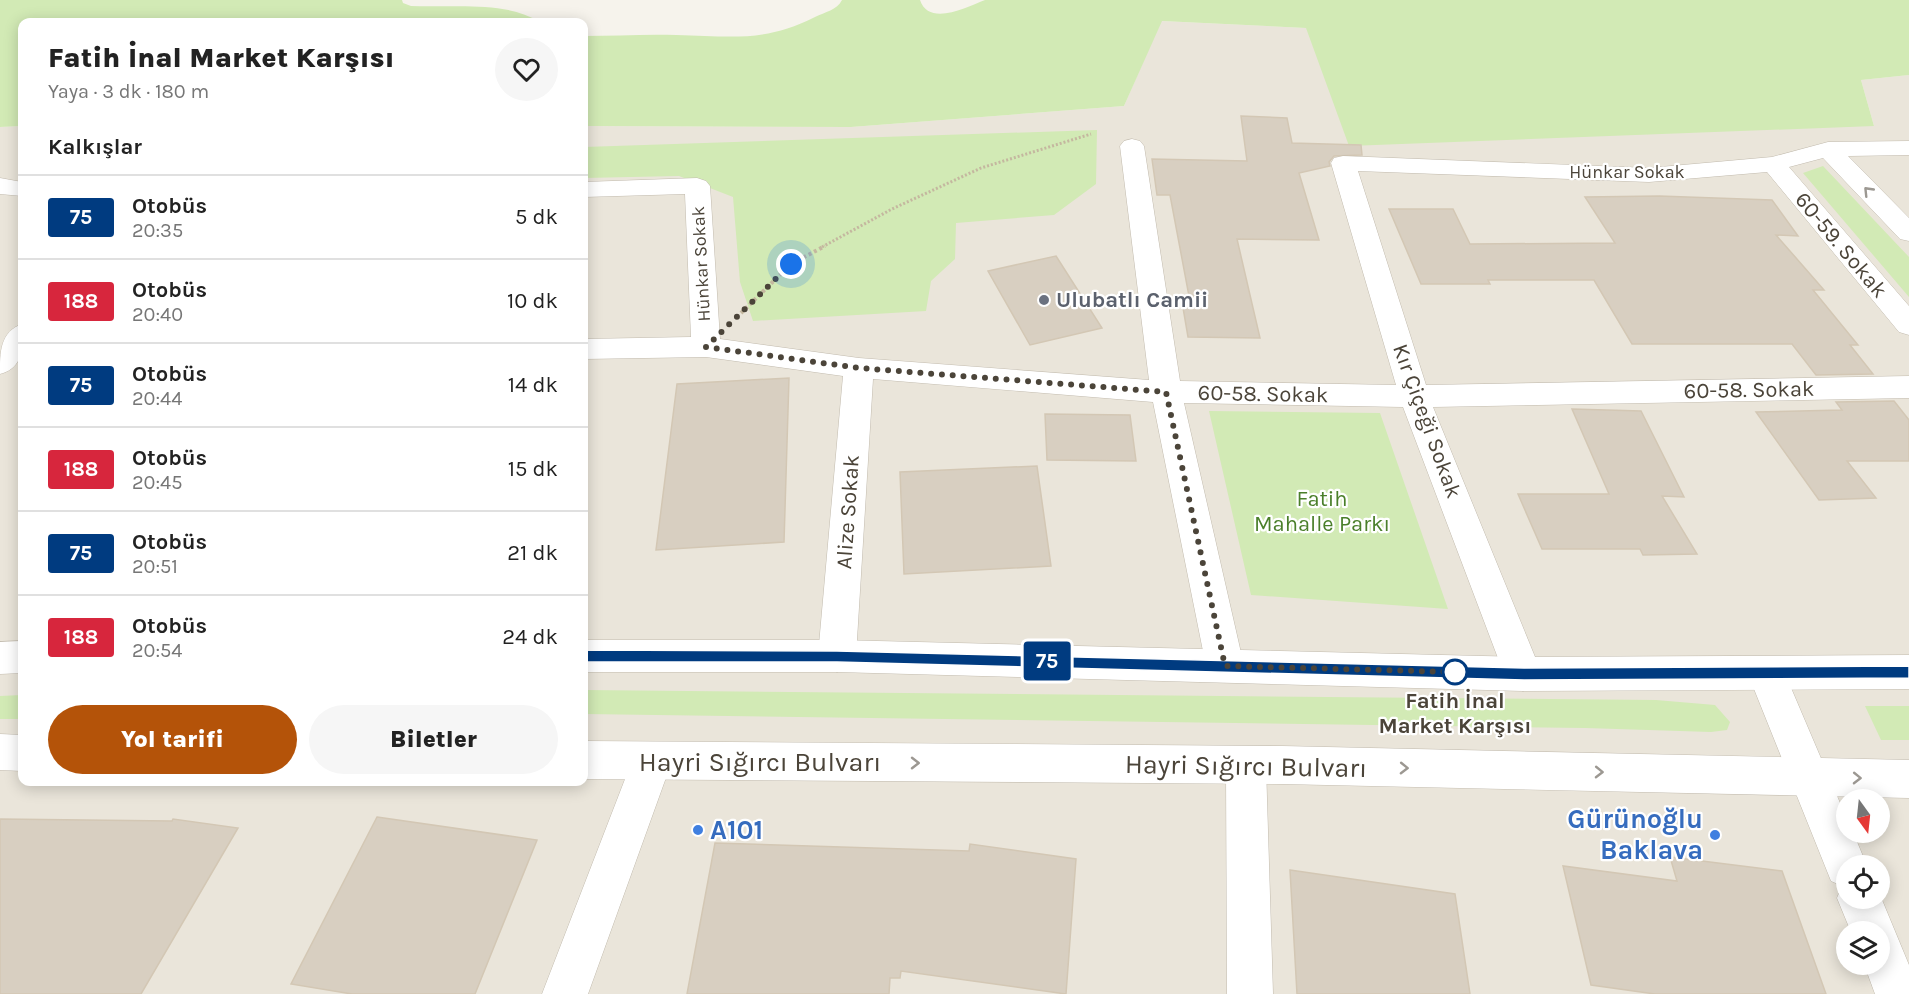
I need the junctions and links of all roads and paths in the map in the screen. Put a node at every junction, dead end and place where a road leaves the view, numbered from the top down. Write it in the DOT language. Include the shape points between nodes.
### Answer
graph roads {
  1 [pos="1091,134"];
  2 [pos="1132,146"];
  3 [pos="1909,148"];
  4 [pos="1828,149"];
  5 [pos="1343,163"];
  6 [pos="1773,164"];
  7 [pos="0,186"];
  8 [pos="18,188"];
  9 [pos="588,189"];
  10 [pos="1909,233"];
  11 [pos="1909,325"];
  12 [pos="18,341"];
  13 [pos="706,347"];
  14 [pos="588,349"];
  15 [pos="7,360"];
  16 [pos="859,368"];
  17 [pos="1909,387"];
  18 [pos="1166,392"];
  19 [pos="1414,396"];
  20 [pos="588,656"];
  21 [pos="837,656"];
  22 [pos="18,657"];
  23 [pos="0,658"];
  24 [pos="1225,666"];
  25 [pos="1909,672"];
  26 [pos="1524,674"];
  27 [pos="1767,674"];
  28 [pos="0,752"];
  29 [pos="18,753"];
  30 [pos="588,760"];
  31 [pos="652,761"];
  32 [pos="1246,766"];
  33 [pos="1811,777"];
  34 [pos="1909,779"];
  35 [pos="1842,855"];
  36 [pos="1890,974"];
  37 [pos="565,994"];
  38 [pos="1250,994"];
  39 [pos="1898,994"];
  1 -- 13 [label="path" via="981,168 892,209 791,264"];
  2 -- 18 [label="street"];
  3 -- 4 [label="street, Hünkar Sokak"];
  4 -- 6 [label="street, Hünkar Sokak"];
  10 -- 4 [label="street, one-way"];
  5 -- 6 [label="street, Hünkar Sokak" via="1649,175"];
  5 -- 19 [label="street, Kır Çiçeği Sokak"];
  6 -- 11 [label="street, 60-59. Sokak"];
  7 -- 8 [label="street"];
  9 -- 13 [label="street, Hünkar Sokak" via="697,186"];
  12 -- 15 [label="street"];
  13 -- 14 [label="street, 60-58. Sokak"];
  13 -- 16 [label="street, 60-58. Sokak"];
  16 -- 18 [label="street, 60-58. Sokak"];
  16 -- 21 [label="street, Alize Sokak"];
  17 -- 19 [label="street, 60-58. Sokak"];
  18 -- 19 [label="street, 60-58. Sokak"];
  18 -- 24 [label="street"];
  19 -- 26 [label="street, Kır Çiçeği Sokak"];
  20 -- 21 [label="street"];
  21 -- 24 [label="street"];
  22 -- 23 [label="street"];
  24 -- 26 [label="street"];
  25 -- 27 [label="street"];
  26 -- 27 [label="street"];
  27 -- 33 [label="street"];
  28 -- 29 [label="street"];
  30 -- 31 [label="street, Hayri Sığırcı Bulvarı"];
  31 -- 32 [label="street, Hayri Sığırcı Bulvarı, one-way"];
  31 -- 37 [label="street"];
  32 -- 33 [label="street, Hayri Sığırcı Bulvarı, one-way"];
  32 -- 38 [label="street"];
  33 -- 34 [label="street, Hayri Sığırcı Bulvarı, one-way"];
  33 -- 35 [label="street"];
  36 -- 39 [label="street"];
}
